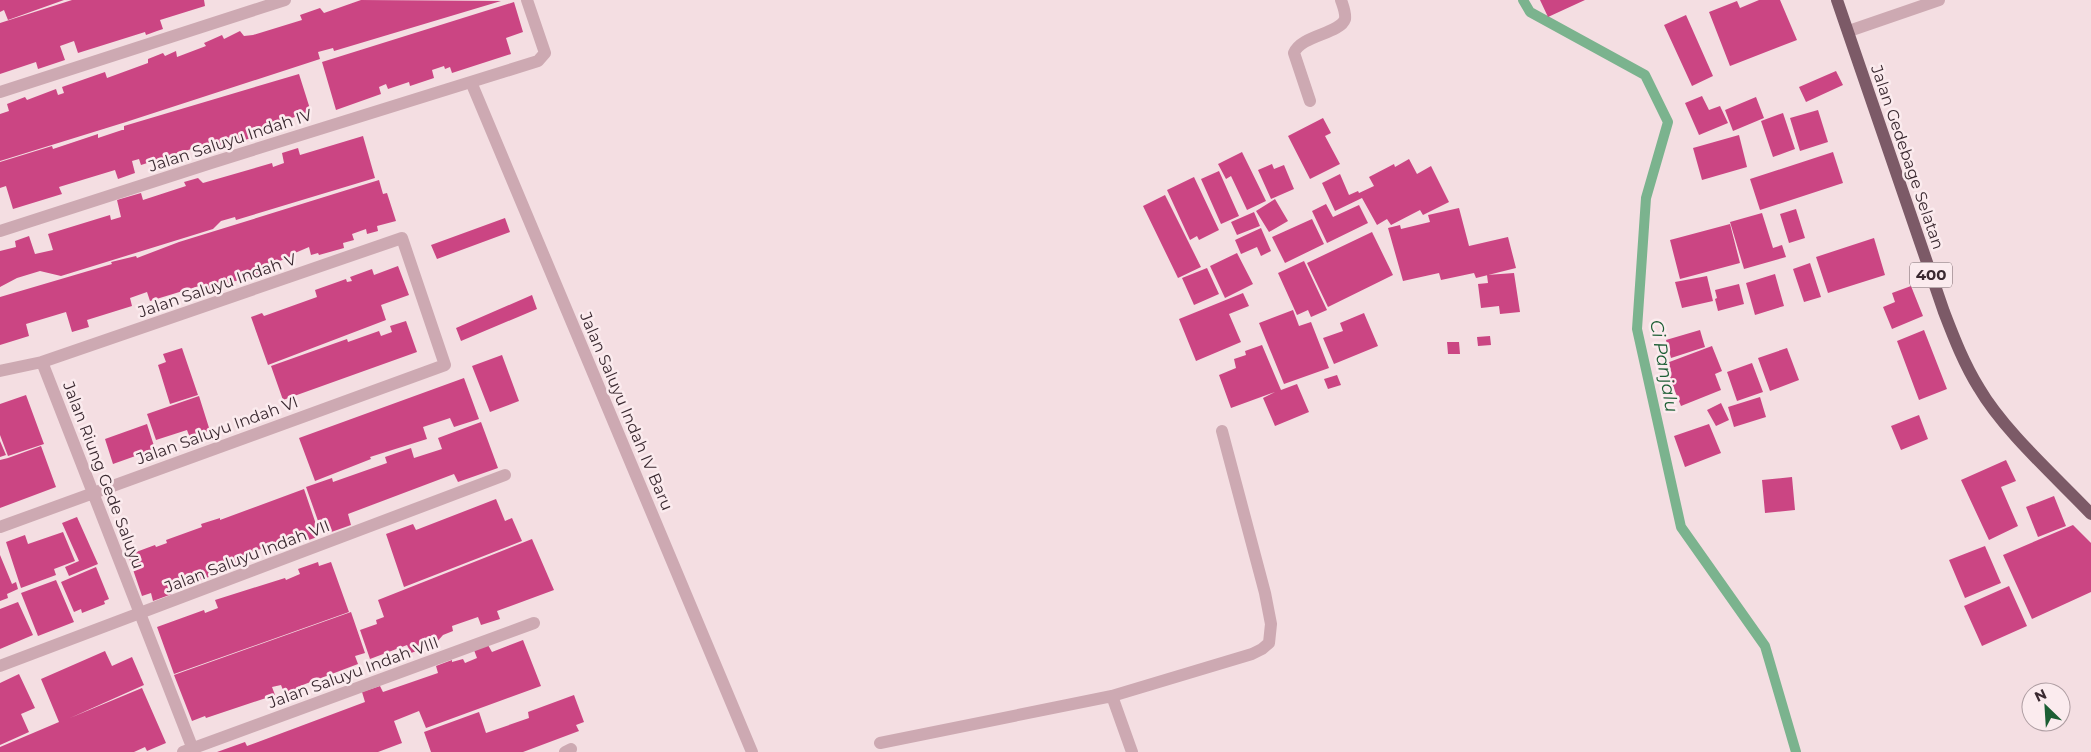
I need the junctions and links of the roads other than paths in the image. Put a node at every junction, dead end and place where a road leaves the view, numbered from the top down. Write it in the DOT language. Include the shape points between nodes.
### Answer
graph roads {
  1 [pos="286,0"];
  2 [pos="527,0"];
  3 [pos="1341,0"];
  4 [pos="1837,0"];
  5 [pos="1939,0"];
  6 [pos="1849,31"];
  7 [pos="471,82"];
  8 [pos="0,92"];
  9 [pos="1310,101"];
  10 [pos="0,231"];
  11 [pos="42,362"];
  12 [pos="445,365"];
  13 [pos="0,371"];
  14 [pos="1222,431"];
  15 [pos="505,475"];
  16 [pos="94,492"];
  17 [pos="2091,514"];
  18 [pos="0,526"];
  19 [pos="141,613"];
  20 [pos="534,623"];
  21 [pos="0,666"];
  22 [pos="1112,696"];
  23 [pos="880,743"];
  24 [pos="190,751"];
  25 [pos="752,752"];
  26 [pos="1132,752"];
  1 -- 8 [label="street"];
  2 -- 7 [label="street, Jalan Saluyu Indah IV" via="545,53 538,61"];
  3 -- 9 [label="street" via="1345,18 1342,24 1305,42 1294,53"];
  4 -- 6 [label="main road, Jalan Gedebage Selatan / 400"];
  5 -- 6 [label="street"];
  6 -- 17 [label="main road, Jalan Gedebage Selatan / 400" via="1944,312 1964,361 1993,409"];
  7 -- 10 [label="street, Jalan Saluyu Indah IV"];
  7 -- 25 [label="street, Jalan Saluyu Indah IV Baru"];
  11 -- 12 [label="street, Jalan Saluyu Indah V" via="402,238"];
  11 -- 13 [label="street"];
  11 -- 16 [label="street, Jalan Riung Gede Saluyu"];
  12 -- 16 [label="street, Jalan Saluyu Indah VI"];
  14 -- 22 [label="street" via="1265,593 1271,624 1268,643 1252,654"];
  15 -- 19 [label="street, Jalan Saluyu Indah VII"];
  16 -- 18 [label="street, Jalan Saluyu Indah VI"];
  16 -- 19 [label="street, Jalan Riung Gede Saluyu"];
  19 -- 21 [label="street, Jalan Saluyu Indah VII"];
  19 -- 24 [label="street, Jalan Riung Gede Saluyu"];
  20 -- 24 [label="street, Jalan Saluyu Indah VIII"];
  22 -- 23 [label="street"];
  22 -- 26 [label="street"];
}
